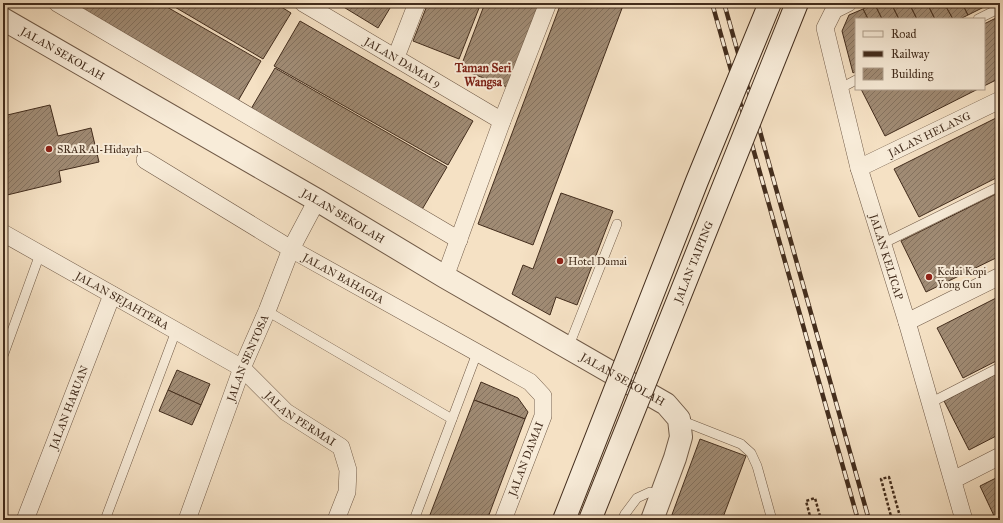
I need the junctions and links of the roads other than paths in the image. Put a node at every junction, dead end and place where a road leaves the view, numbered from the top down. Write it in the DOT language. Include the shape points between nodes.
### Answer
graph roads {
  1 [pos="57,3"];
  2 [pos="303,3"];
  3 [pos="417,3"];
  4 [pos="548,3"];
  5 [pos="770,3"];
  6 [pos="797,3"];
  7 [pos="848,3"];
  8 [pos="1000,8"];
  9 [pos="980,18"];
  10 [pos="3,19"];
  11 [pos="396,57"];
  12 [pos="855,81"];
  13 [pos="839,89"];
  14 [pos="1000,100"];
  15 [pos="502,121"];
  16 [pos="145,160"];
  17 [pos="859,168"];
  18 [pos="1000,186"];
  19 [pos="317,200"];
  20 [pos="617,224"];
  21 [pos="3,233"];
  22 [pos="459,240"];
  23 [pos="882,244"];
  24 [pos="291,249"];
  25 [pos="40,254"];
  26 [pos="1000,276"];
  27 [pos="445,277"];
  28 [pos="112,295"];
  29 [pos="267,311"];
  30 [pos="906,322"];
  31 [pos="176,331"];
  32 [pos="568,348"];
  33 [pos="477,353"];
  34 [pos="3,356"];
  35 [pos="1000,367"];
  36 [pos="242,368"];
  37 [pos="543,396"];
  38 [pos="930,403"];
  39 [pos="452,419"];
  40 [pos="679,419"];
  41 [pos="1000,456"];
  42 [pos="953,480"];
  43 [pos="660,498"];
  44 [pos="25,520"];
  45 [pos="105,520"];
  46 [pos="187,520"];
  47 [pos="336,520"];
  48 [pos="414,520"];
  49 [pos="503,520"];
  50 [pos="564,520"];
  51 [pos="590,520"];
  52 [pos="622,520"];
  53 [pos="652,520"];
  54 [pos="772,520"];
  55 [pos="964,520"];
  1 -- 22 [label="street"];
  2 -- 11 [label="street, JALAN DAMAI 9"];
  3 -- 11 [label="street"];
  4 -- 15 [label="street"];
  5 -- 50 [label="main road, bridge"];
  6 -- 51 [label="main road, JALAN TAIPING, bridge"];
  7 -- 13 [label="street, JALAN KELICAP" via="834,10 825,28"];
  8 -- 9 [label="lane"];
  10 -- 19 [label="main road, JALAN SEKOLAH"];
  11 -- 15 [label="street, JALAN DAMAI 9"];
  12 -- 13 [label="lane"];
  13 -- 17 [label="street, JALAN KELICAP"];
  14 -- 17 [label="street, JALAN HELANG"];
  15 -- 22 [label="street"];
  16 -- 24 [label="street, JALAN BAHAGIA"];
  17 -- 23 [label="street, JALAN KELICAP"];
  18 -- 23 [label="lane"];
  19 -- 24 [label="street, JALAN SENTOSA"];
  19 -- 27 [label="main road, JALAN SEKOLAH"];
  20 -- 32 [label="lane"];
  21 -- 25 [label="street, JALAN SEJAHTERA"];
  22 -- 27 [label="street"];
  23 -- 30 [label="street, JALAN KELICAP"];
  24 -- 29 [label="street, JALAN SENTOSA"];
  24 -- 33 [label="street, JALAN BAHAGIA"];
  25 -- 28 [label="street, JALAN SEJAHTERA"];
  25 -- 34 [label="lane"];
  26 -- 30 [label="street"];
  27 -- 32 [label="main road, JALAN SEKOLAH"];
  28 -- 31 [label="street, JALAN SEJAHTERA"];
  28 -- 44 [label="street, JALAN HARUAN"];
  29 -- 36 [label="street, JALAN SENTOSA"];
  29 -- 39 [label="lane"];
  30 -- 38 [label="street, JALAN KELICAP"];
  31 -- 36 [label="street, JALAN SEJAHTERA"];
  31 -- 45 [label="lane"];
  32 -- 40 [label="main road, JALAN SEKOLAH" via="666,404"];
  33 -- 37 [label="street, JALAN BAHAGIA" via="530,382"];
  33 -- 39 [label="lane"];
  35 -- 38 [label="lane"];
  36 -- 46 [label="street, JALAN SENTOSA"];
  36 -- 47 [label="street, JALAN PERMAI" via="286,412 341,447 348,470 347,492"];
  37 -- 49 [label="street, JALAN DAMAI" via="543,416"];
  38 -- 42 [label="street, JALAN KELICAP"];
  39 -- 48 [label="lane"];
  40 -- 43 [label="main road" via="681,437"];
  40 -- 54 [label="lane" via="741,444 751,453"];
  41 -- 42 [label="street"];
  42 -- 55 [label="street, JALAN KELICAP"];
  43 -- 52 [label="lane" via="650,492 637,498"];
  43 -- 53 [label="main road"];
}
